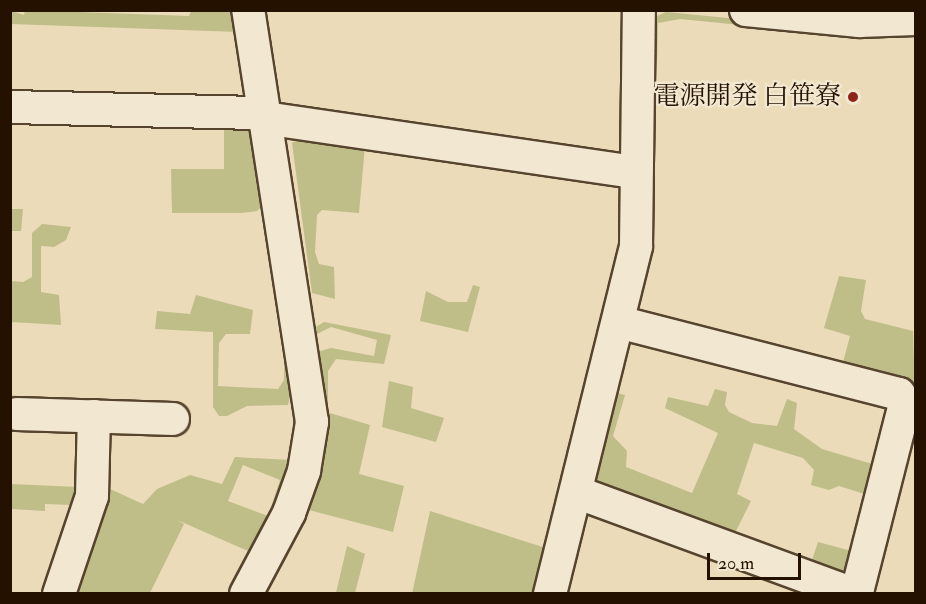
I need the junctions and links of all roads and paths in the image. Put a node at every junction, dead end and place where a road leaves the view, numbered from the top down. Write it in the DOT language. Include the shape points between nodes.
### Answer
graph roads {
  1 [pos="248,10"];
  2 [pos="639,10"];
  3 [pos="746,10"];
  4 [pos="915,18"];
  5 [pos="10,106"];
  6 [pos="263,116"];
  7 [pos="636,172"];
  8 [pos="619,322"];
  9 [pos="17,414"];
  10 [pos="94,416"];
  11 [pos="173,419"];
  12 [pos="576,492"];
  13 [pos="59,594"];
  14 [pos="246,594"];
  15 [pos="550,594"];
  1 -- 6 [label="street"];
  2 -- 7 [label="street"];
  3 -- 4 [label="street" via="859,21"];
  5 -- 6 [label="street"];
  6 -- 7 [label="street"];
  6 -- 14 [label="street" via="312,422 304,471 289,513"];
  7 -- 8 [label="street" via="636,246"];
  8 -- 12 [label="street"];
  8 -- 12 [label="street" via="899,394 905,403 858,588 850,593"];
  9 -- 10 [label="street"];
  10 -- 11 [label="street"];
  10 -- 13 [label="street" via="92,496"];
  12 -- 15 [label="street"];
}
